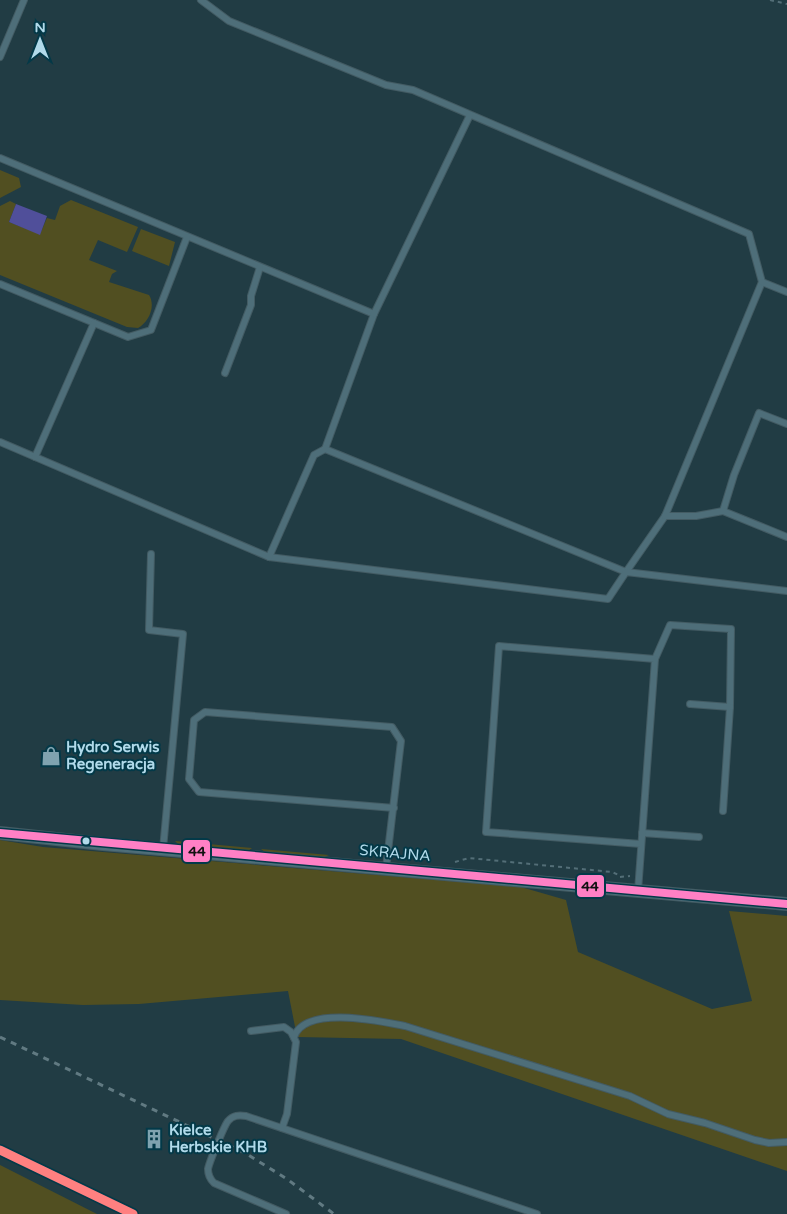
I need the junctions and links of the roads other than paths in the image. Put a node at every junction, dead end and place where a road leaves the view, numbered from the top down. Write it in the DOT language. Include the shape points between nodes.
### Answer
graph roads {
  1 [pos="24,0"];
  2 [pos="201,0"];
  3 [pos="0,58"];
  4 [pos="470,115"];
  5 [pos="0,158"];
  6 [pos="187,237"];
  7 [pos="260,267"];
  8 [pos="762,282"];
  9 [pos="0,284"];
  10 [pos="787,292"];
  11 [pos="374,314"];
  12 [pos="94,323"];
  13 [pos="226,373"];
  14 [pos="787,424"];
  15 [pos="0,442"];
  16 [pos="325,449"];
  17 [pos="36,457"];
  18 [pos="723,511"];
  19 [pos="665,516"];
  20 [pos="787,537"];
  21 [pos="151,554"];
  22 [pos="269,557"];
  23 [pos="626,572"];
  24 [pos="787,591"];
  25 [pos="655,659"];
  26 [pos="690,704"];
  27 [pos="730,708"];
  28 [pos="394,808"];
  29 [pos="723,811"];
  30 [pos="0,833"];
  31 [pos="642,833"];
  32 [pos="699,837"];
  33 [pos="641,844"];
  34 [pos="163,849"];
  35 [pos="386,868"];
  36 [pos="638,891"];
  37 [pos="787,904"];
  38 [pos="251,1031"];
  39 [pos="294,1037"];
  40 [pos="282,1128"];
  41 [pos="787,1142"];
  42 [pos="286,1214"];
  43 [pos="537,1214"];
  1 -- 3 [label="lane"];
  2 -- 4 [label="lane" via="229,21 386,85 413,90"];
  4 -- 8 [label="lane" via="749,234"];
  4 -- 11 [label="lane"];
  5 -- 6 [label="lane"];
  6 -- 7 [label="lane"];
  6 -- 12 [label="lane" via="151,330 128,338"];
  7 -- 11 [label="lane"];
  7 -- 13 [label="lane" via="251,305"];
  8 -- 10 [label="lane"];
  8 -- 19 [label="lane"];
  9 -- 12 [label="lane"];
  11 -- 16 [label="lane"];
  12 -- 17 [label="lane"];
  14 -- 18 [label="lane" via="760,413"];
  15 -- 17 [label="lane"];
  16 -- 22 [label="lane" via="314,455"];
  16 -- 23 [label="lane"];
  17 -- 22 [label="lane"];
  18 -- 19 [label="lane" via="696,516"];
  18 -- 20 [label="lane"];
  19 -- 23 [label="lane"];
  21 -- 34 [label="lane" via="149,630 183,634"];
  22 -- 23 [label="lane" via="608,599"];
  23 -- 24 [label="lane"];
  25 -- 27 [label="lane" via="670,625 731,629"];
  25 -- 31 [label="lane"];
  25 -- 33 [label="lane" via="499,646 486,832"];
  26 -- 27 [label="lane"];
  27 -- 29 [label="lane"];
  28 -- 28 [label="lane" via="401,741 392,727 205,712 194,720 189,779 199,792"];
  28 -- 35 [label="lane"];
  30 -- 34 [label="street, SKRAJNA"];
  31 -- 32 [label="lane"];
  31 -- 33 [label="lane"];
  33 -- 36 [label="lane"];
  34 -- 35 [label="street, SKRAJNA"];
  35 -- 36 [label="street, SKRAJNA"];
  36 -- 37 [label="street, SKRAJNA"];
  38 -- 39 [label="lane" via="284,1027"];
  39 -- 40 [label="lane" via="288,1108"];
  39 -- 41 [label="lane" via="300,1025 323,1017 398,1025 630,1096 668,1114 756,1140"];
  40 -- 42 [label="lane" via="246,1116 235,1116 228,1121 208,1174 214,1184"];
  40 -- 43 [label="lane"];
}
